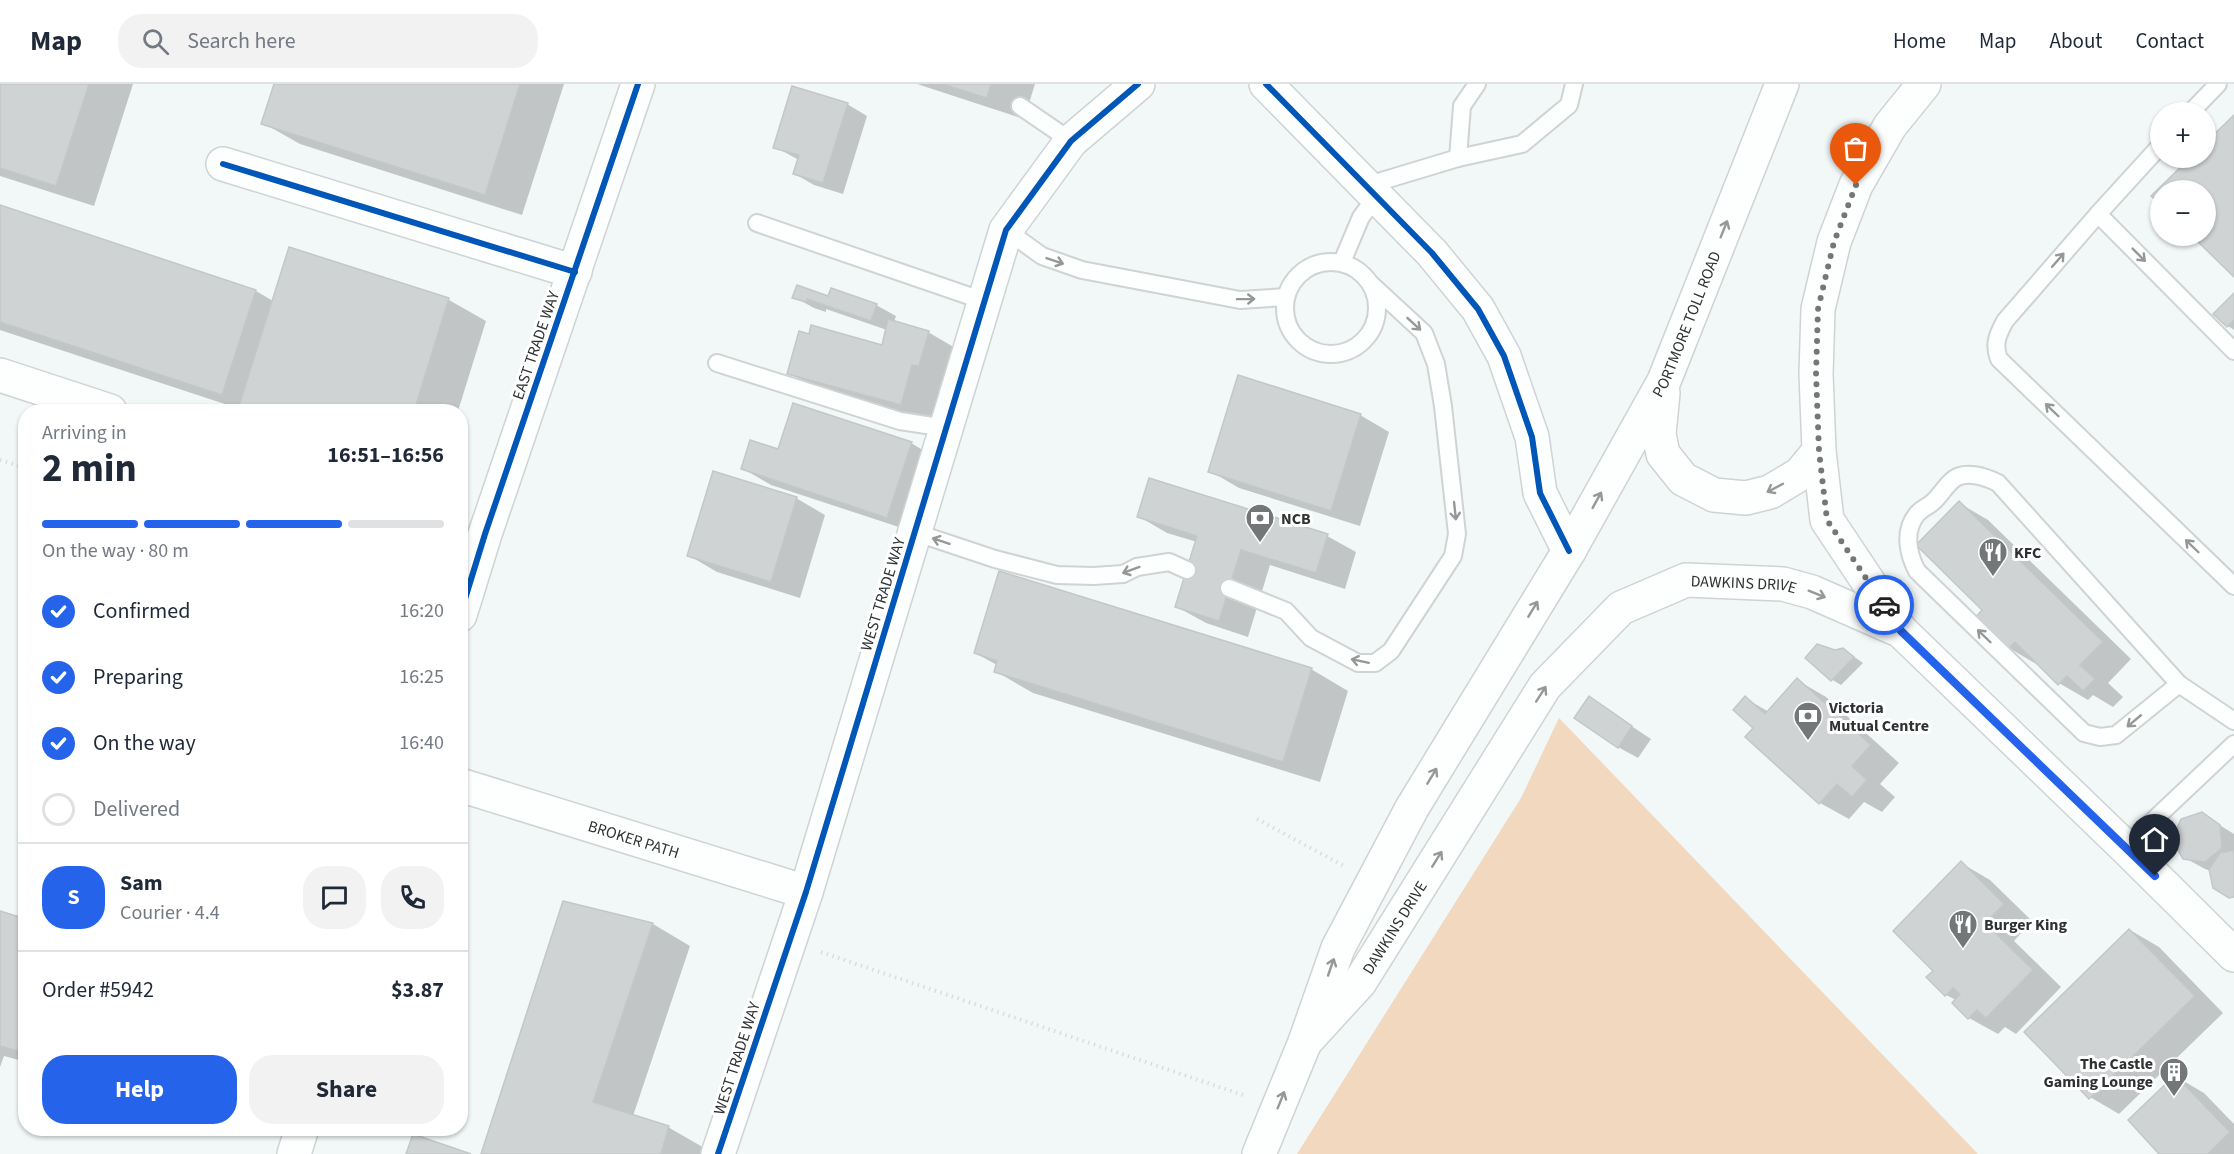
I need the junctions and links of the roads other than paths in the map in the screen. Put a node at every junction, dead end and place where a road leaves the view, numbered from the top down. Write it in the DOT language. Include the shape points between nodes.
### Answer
graph roads {
  1 [pos="638,84"];
  2 [pos="1138,84"];
  3 [pos="1266,84"];
  4 [pos="1477,84"];
  5 [pos="1574,84"];
  6 [pos="1782,84"];
  7 [pos="1924,84"];
  8 [pos="2218,84"];
  9 [pos="2201,102"];
  10 [pos="1020,106"];
  11 [pos="1071,141"];
  12 [pos="2150,157"];
  13 [pos="1458,158"];
  14 [pos="223,164"];
  15 [pos="1370,192"];
  16 [pos="2098,214"];
  17 [pos="757,223"];
  18 [pos="1006,231"];
  19 [pos="1342,262"];
  20 [pos="575,272"];
  21 [pos="1371,284"];
  22 [pos="1286,297"];
  23 [pos="984,301"];
  24 [pos="2234,351"];
  25 [pos="717,363"];
  26 [pos="0,375"];
  27 [pos="1664,381"];
  28 [pos="89,404"];
  29 [pos="946,428"];
  30 [pos="1819,451"];
  31 [pos="473,530"];
  32 [pos="914,532"];
  33 [pos="1569,551"];
  34 [pos="468,563"];
  35 [pos="1186,570"];
  36 [pos="2234,586"];
  37 [pos="1229,588"];
  38 [pos="1901,631"];
  39 [pos="2179,684"];
  40 [pos="2234,721"];
  41 [pos="2234,744"];
  42 [pos="468,787"];
  43 [pos="2125,847"];
  44 [pos="806,892"];
  45 [pos="2199,920"];
  46 [pos="2234,930"];
  47 [pos="2234,955"];
  48 [pos="1305,1042"];
  49 [pos="300,1136"];
  50 [pos="294,1154"];
  51 [pos="718,1154"];
  52 [pos="1259,1154"];
  1 -- 20 [label="main road, EAST TRADE WAY"];
  2 -- 11 [label="main road, WEST TRADE WAY"];
  3 -- 15 [label="main road"];
  4 -- 13 [label="lane" via="1462,106"];
  5 -- 13 [label="lane" via="1569,105 1522,144"];
  27 -- 6 [label="main road, PORTMORE TOLL ROAD, one-way"];
  7 -- 30 [label="main road" via="1890,126 1856,185 1834,242 1818,309"];
  8 -- 9 [label="lane"];
  10 -- 11 [label="lane"];
  11 -- 18 [label="main road, WEST TRADE WAY"];
  12 -- 16 [label="lane"];
  13 -- 15 [label="lane"];
  14 -- 20 [label="main road"];
  15 -- 19 [label="lane"];
  15 -- 33 [label="main road" via="1432,254 1478,309 1504,356 1532,437 1540,493"];
  16 -- 24 [label="lane, one-way"];
  36 -- 16 [label="lane, one-way" via="1999,359 1996,351 1997,337 2005,321"];
  17 -- 23 [label="lane"];
  18 -- 22 [label="lane, one-way" via="1042,256 1082,270 1240,300"];
  18 -- 23 [label="main road, WEST TRADE WAY"];
  19 -- 21 [label="lane" via="1359,270"];
  19 -- 22 [label="lane" via="1324,262 1307,268 1293,280"];
  20 -- 31 [label="main road, EAST TRADE WAY"];
  21 -- 22 [label="lane" via="1377,301 1376,319 1366,338 1355,348 1338,354 1320,354 1304,346 1291,332 1285,315"];
  21 -- 37 [label="lane, one-way" via="1424,333 1436,364 1457,534 1453,556 1391,651 1375,663 1358,663 1311,638 1287,611"];
  23 -- 29 [label="main road, WEST TRADE WAY"];
  25 -- 29 [label="lane" via="900,421"];
  26 -- 28 [label="main road"];
  30 -- 27 [label="main road, one-way" via="1800,474 1770,492 1746,498 1714,495 1683,479 1663,454 1659,434"];
  33 -- 27 [label="main road, PORTMORE TOLL ROAD, one-way"];
  29 -- 32 [label="main road, WEST TRADE WAY"];
  30 -- 38 [label="main road" via="1827,520"];
  31 -- 34 [label="main road, EAST TRADE WAY"];
  35 -- 32 [label="lane, one-way" via="1169,562 1123,573 1057,575"];
  32 -- 44 [label="main road, WEST TRADE WAY"];
  48 -- 33 [label="main road, DAWKINS DRIVE, one-way" via="1338,948 1412,808"];
  38 -- 43 [label="main road, DAWKINS DRIVE"];
  48 -- 38 [label="main road, DAWKINS DRIVE, one-way" via="1360,982 1545,686 1621,608 1686,580 1783,584 1812,591"];
  39 -- 39 [label="lane, one-way" via="2116,735 2084,733 1917,571 1909,550 1910,528 1917,514 1955,477 1985,477 1998,483"];
  39 -- 40 [label="lane"];
  41 -- 43 [label="lane"];
  42 -- 44 [label="main road, BROKER PATH"];
  43 -- 45 [label="main road, DAWKINS DRIVE"];
  44 -- 51 [label="main road, WEST TRADE WAY"];
  45 -- 46 [label="lane"];
  45 -- 47 [label="main road, DAWKINS DRIVE"];
  52 -- 48 [label="main road, DAWKINS DRIVE, one-way"];
  49 -- 50 [label="main road"];
}
